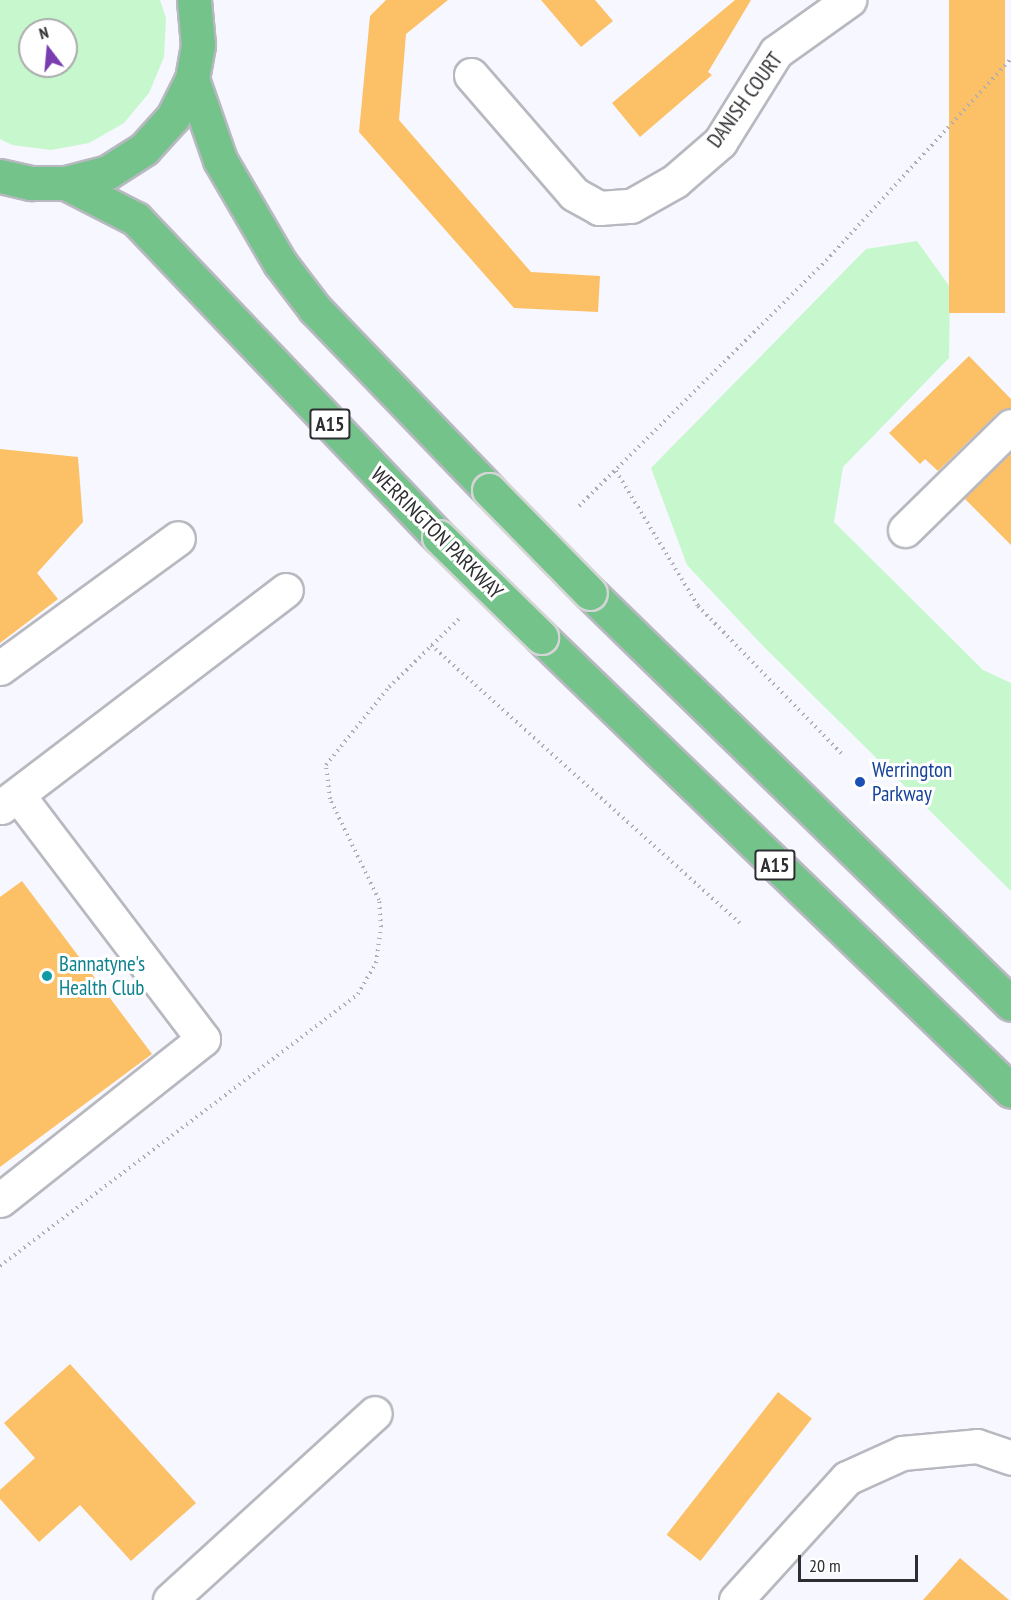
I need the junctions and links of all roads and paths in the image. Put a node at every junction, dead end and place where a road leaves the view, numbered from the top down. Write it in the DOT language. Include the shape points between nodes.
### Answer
graph roads {
  1 [pos="199,4"];
  2 [pos="833,4"];
  3 [pos="1011,59"];
  4 [pos="471,75"];
  5 [pos="192,79"];
  6 [pos="0,176"];
  7 [pos="66,183"];
  8 [pos="1011,426"];
  9 [pos="616,471"];
  10 [pos="579,506"];
  11 [pos="905,530"];
  12 [pos="178,538"];
  13 [pos="286,590"];
  14 [pos="461,616"];
  15 [pos="430,645"];
  16 [pos="0,668"];
  17 [pos="842,754"];
  18 [pos="9,801"];
  19 [pos="740,923"];
  20 [pos="1011,1004"];
  21 [pos="1011,1091"];
  22 [pos="0,1200"];
  23 [pos="0,1266"];
  24 [pos="375,1413"];
  25 [pos="1011,1458"];
  26 [pos="170,1600"];
  27 [pos="736,1600"];
  1 -- 5 [label="highway"];
  2 -- 4 [label="street, DANISH COURT" via="776,52 720,142 675,181 631,206 599,207 574,194"];
  3 -- 9 [label="path" via="830,256"];
  5 -- 7 [label="highway" via="173,117 144,149 108,172"];
  5 -- 20 [label="highway, bridge" via="220,160 280,263 315,309 590,593"];
  6 -- 7 [label="highway" via="31,183"];
  7 -- 21 [label="highway, WERRINGTON PARKWAY / A15, bridge" via="136,219 439,537"];
  8 -- 11 [label="street"];
  9 -- 10 [label="path"];
  9 -- 17 [label="path" via="698,606"];
  12 -- 16 [label="street"];
  13 -- 18 [label="street"];
  14 -- 15 [label="path"];
  15 -- 19 [label="path"];
  15 -- 23 [label="path" via="360,720 326,765 330,799 379,900 381,927 376,963 358,994"];
  18 -- 22 [label="street" via="203,1039"];
  24 -- 26 [label="street"];
  25 -- 27 [label="street" via="977,1446 902,1453 847,1478"];
}
